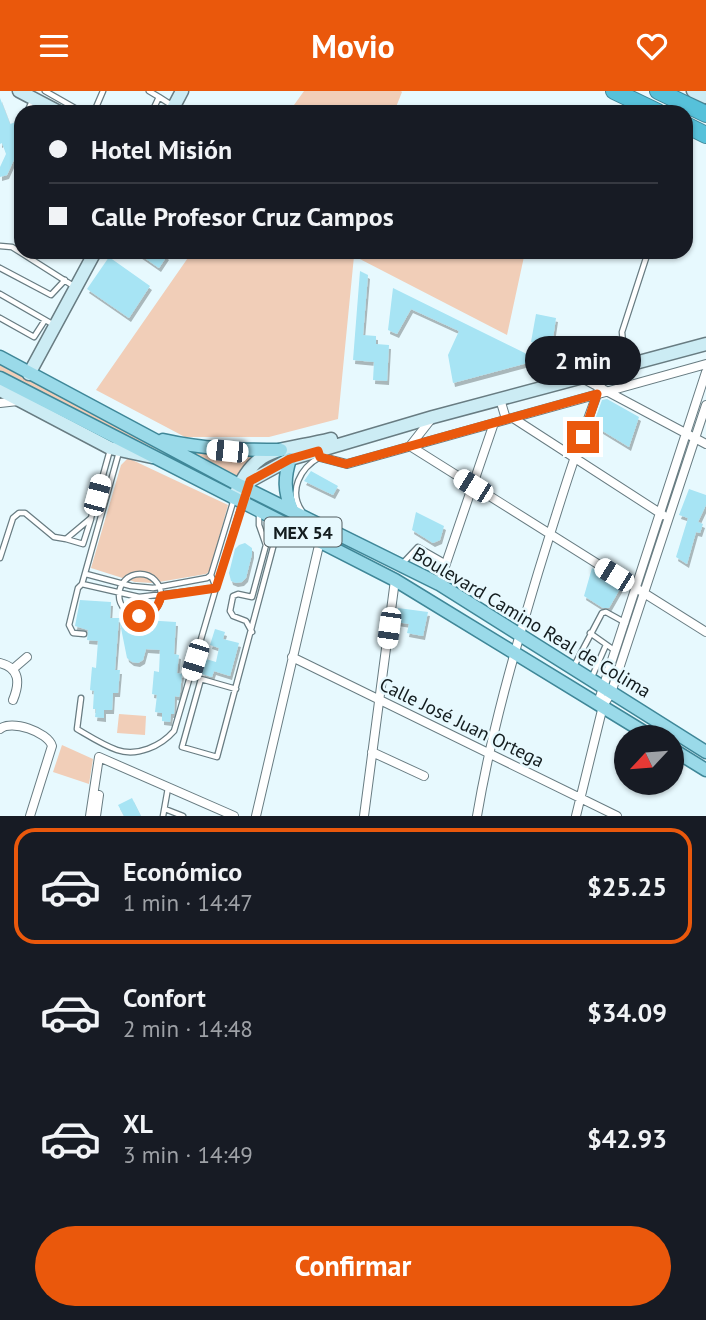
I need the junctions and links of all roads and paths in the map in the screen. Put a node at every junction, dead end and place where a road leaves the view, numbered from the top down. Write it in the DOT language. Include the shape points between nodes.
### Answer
graph roads {
  1 [pos="45,91"];
  2 [pos="149,91"];
  3 [pos="614,91"];
  4 [pos="693,91"];
  5 [pos="25,93"];
  6 [pos="663,93"];
  7 [pos="159,97"];
  8 [pos="706,97"];
  9 [pos="43,105"];
  10 [pos="70,105"];
  11 [pos="155,105"];
  12 [pos="168,105"];
  13 [pos="643,105"];
  14 [pos="688,105"];
  15 [pos="31,259"];
  16 [pos="89,259"];
  17 [pos="646,259"];
  18 [pos="0,268"];
  19 [pos="70,283"];
  20 [pos="0,293"];
  21 [pos="0,318"];
  22 [pos="50,323"];
  23 [pos="706,344"];
  24 [pos="0,357"];
  25 [pos="706,364"];
  26 [pos="625,366"];
  27 [pos="606,371"];
  28 [pos="706,372"];
  29 [pos="29,373"];
  30 [pos="0,377"];
  31 [pos="581,377"];
  32 [pos="0,390"];
  33 [pos="601,391"];
  34 [pos="500,399"];
  35 [pos="20,401"];
  36 [pos="0,403"];
  37 [pos="706,405"];
  38 [pos="433,417"];
  39 [pos="509,419"];
  40 [pos="494,423"];
  41 [pos="686,433"];
  42 [pos="143,435"];
  43 [pos="695,438"];
  44 [pos="117,444"];
  45 [pos="706,444"];
  46 [pos="410,446"];
  47 [pos="281,450"];
  48 [pos="319,454"];
  49 [pos="575,458"];
  50 [pos="290,459"];
  51 [pos="473,486"];
  52 [pos="243,487"];
  53 [pos="238,500"];
  54 [pos="260,510"];
  55 [pos="292,510"];
  56 [pos="660,513"];
  57 [pos="91,518"];
  58 [pos="307,518"];
  59 [pos="668,518"];
  60 [pos="280,520"];
  61 [pos="550,534"];
  62 [pos="66,539"];
  63 [pos="320,541"];
  64 [pos="0,558"];
  65 [pos="446,563"];
  66 [pos="402,565"];
  67 [pos="85,574"];
  68 [pos="211,575"];
  69 [pos="395,580"];
  70 [pos="82,583"];
  71 [pos="439,583"];
  72 [pos="122,584"];
  73 [pos="159,587"];
  74 [pos="216,588"];
  75 [pos="635,588"];
  76 [pos="644,593"];
  77 [pos="119,594"];
  78 [pos="161,596"];
  79 [pos="628,625"];
  80 [pos="252,632"];
  81 [pos="706,632"];
  82 [pos="590,633"];
  83 [pos="85,634"];
  84 [pos="520,636"];
  85 [pos="606,645"];
  86 [pos="615,651"];
  87 [pos="515,652"];
  88 [pos="27,657"];
  89 [pos="292,657"];
  90 [pos="0,663"];
  91 [pos="13,669"];
  92 [pos="572,669"];
  93 [pos="591,681"];
  94 [pos="236,689"];
  95 [pos="607,690"];
  96 [pos="81,698"];
  97 [pos="379,699"];
  98 [pos="13,700"];
  99 [pos="601,704"];
  100 [pos="633,725"];
  101 [pos="2,727"];
  102 [pos="372,752"];
  103 [pos="706,752"];
  104 [pos="488,754"];
  105 [pos="684,757"];
  106 [pos="109,761"];
  107 [pos="706,771"];
  108 [pos="424,776"];
  109 [pos="169,787"];
  110 [pos="580,797"];
  111 [pos="165,809"];
  112 [pos="30,816"];
  113 [pos="90,816"];
  114 [pos="96,816"];
  115 [pos="163,816"];
  116 [pos="183,816"];
  117 [pos="234,816"];
  118 [pos="256,816"];
  119 [pos="364,816"];
  120 [pos="477,816"];
  121 [pos="576,816"];
  122 [pos="617,816"];
  1 -- 10 [label="lane"];
  2 -- 7 [label="lane"];
  3 -- 13 [label="highway"];
  4 -- 8 [label="street"];
  5 -- 9 [label="street"];
  6 -- 14 [label="highway"];
  7 -- 11 [label="lane"];
  7 -- 12 [label="lane"];
  15 -- 19 [label="lane"];
  16 -- 19 [label="street"];
  17 -- 26 [label="lane" via="622,332"];
  18 -- 19 [label="lane" via="51,295"];
  19 -- 22 [label="street"];
  20 -- 22 [label="lane"];
  21 -- 22 [label="lane" via="34,337"];
  22 -- 29 [label="street"];
  23 -- 26 [label="street"];
  24 -- 29 [label="main road, Boulevard Camino Real de Colima / MEX 54"];
  25 -- 33 [label="street"];
  26 -- 27 [label="street"];
  27 -- 31 [label="street"];
  27 -- 33 [label="street"];
  28 -- 41 [label="street"];
  29 -- 42 [label="main road, Boulevard Camino Real de Colima / MEX 54"];
  30 -- 44 [label="main road, Boulevard Camino Real de Colima / MEX 54"];
  31 -- 33 [label="street"];
  31 -- 34 [label="street"];
  32 -- 35 [label="street"];
  33 -- 39 [label="street"];
  33 -- 41 [label="street"];
  33 -- 49 [label="street"];
  34 -- 38 [label="street"];
  34 -- 39 [label="street"];
  35 -- 36 [label="street"];
  35 -- 44 [label="street"];
  37 -- 43 [label="street"];
  38 -- 46 [label="street"];
  38 -- 47 [label="street" via="418,416"];
  38 -- 48 [label="street"];
  39 -- 40 [label="street"];
  39 -- 49 [label="street"];
  40 -- 46 [label="street"];
  40 -- 51 [label="street"];
  41 -- 43 [label="street"];
  41 -- 56 [label="street"];
  42 -- 47 [label="main road" via="205,449"];
  42 -- 52 [label="main road, Boulevard Camino Real de Colima / MEX 54"];
  43 -- 45 [label="street"];
  43 -- 59 [label="street"];
  44 -- 53 [label="main road, Boulevard Camino Real de Colima / MEX 54" via="157,458"];
  44 -- 57 [label="lane"];
  44 -- 67 [label="lane"];
  46 -- 48 [label="street" via="346,464"];
  46 -- 51 [label="street"];
  47 -- 52 [label="street" via="255,461"];
  48 -- 50 [label="street"];
  48 -- 58 [label="lane" via="300,476 295,492"];
  49 -- 56 [label="street"];
  49 -- 61 [label="street"];
  50 -- 52 [label="street"];
  50 -- 55 [label="main road" via="285,492"];
  51 -- 61 [label="street"];
  51 -- 65 [label="street"];
  52 -- 53 [label="street"];
  52 -- 55 [label="main road, Boulevard Camino Real de Colima / MEX 54"];
  53 -- 54 [label="main road, Boulevard Camino Real de Colima / MEX 54"];
  53 -- 68 [label="lane"];
  53 -- 74 [label="lane"];
  54 -- 60 [label="main road, Boulevard Camino Real de Colima / MEX 54"];
  54 -- 80 [label="lane" via="259,525 266,544 252,597 233,596 230,611 246,621"];
  55 -- 58 [label="main road, Boulevard Camino Real de Colima / MEX 54"];
  56 -- 59 [label="street"];
  56 -- 75 [label="street"];
  57 -- 62 [label="lane"];
  57 -- 62 [label="lane" via="83,544"];
  58 -- 66 [label="main road, Boulevard Camino Real de Colima / MEX 54"];
  59 -- 76 [label="street"];
  60 -- 63 [label="main road, Boulevard Camino Real de Colima / MEX 54"];
  60 -- 80 [label="lane"];
  61 -- 75 [label="street"];
  61 -- 84 [label="street"];
  62 -- 64 [label="lane" via="54,537 19,513 13,517"];
  63 -- 69 [label="main road, Boulevard Camino Real de Colima / MEX 54"];
  63 -- 89 [label="street"];
  65 -- 66 [label="lane" via="418,547"];
  65 -- 71 [label="street"];
  66 -- 71 [label="main road, Boulevard Camino Real de Colima / MEX 54"];
  67 -- 70 [label="lane"];
  67 -- 72 [label="lane"];
  68 -- 73 [label="lane"];
  68 -- 74 [label="lane"];
  69 -- 87 [label="main road, Boulevard Camino Real de Colima / MEX 54"];
  69 -- 97 [label="street"];
  70 -- 77 [label="lane"];
  70 -- 83 [label="lane" via="69,625 73,633"];
  71 -- 84 [label="main road, Boulevard Camino Real de Colima / MEX 54"];
  72 -- 73 [label="lane"];
  72 -- 73 [label="lane" via="132,576 145,575"];
  72 -- 77 [label="lane"];
  73 -- 78 [label="lane"];
  74 -- 78 [label="lane"];
  74 -- 96 [label="lane" via="174,731 167,740 143,750 118,751 76,729"];
  75 -- 76 [label="street"];
  75 -- 79 [label="street"];
  76 -- 79 [label="street"];
  76 -- 81 [label="street"];
  77 -- 78 [label="lane"];
  77 -- 78 [label="lane" via="127,611 139,616 156,608"];
  79 -- 82 [label="lane" via="606,612"];
  79 -- 86 [label="street"];
  79 -- 95 [label="street"];
  80 -- 94 [label="lane"];
  82 -- 85 [label="lane"];
  82 -- 92 [label="lane"];
  84 -- 87 [label="street"];
  84 -- 92 [label="main road, Boulevard Camino Real de Colima / MEX 54"];
  85 -- 86 [label="lane"];
  85 -- 93 [label="lane"];
  86 -- 95 [label="street"];
  87 -- 99 [label="main road, Boulevard Camino Real de Colima / MEX 54"];
  87 -- 104 [label="street"];
  88 -- 91 [label="street"];
  89 -- 97 [label="street, Calle José Juan Ortega"];
  89 -- 118 [label="street"];
  90 -- 91 [label="street"];
  91 -- 98 [label="street" via="18,678"];
  92 -- 93 [label="main road, Boulevard Camino Real de Colima / MEX 54"];
  93 -- 95 [label="main road, Boulevard Camino Real de Colima / MEX 54"];
  94 -- 94 [label="lane" via="217,757 182,747 201,679"];
  95 -- 99 [label="street"];
  95 -- 103 [label="main road, Boulevard Camino Real de Colima / MEX 54"];
  97 -- 102 [label="street"];
  97 -- 104 [label="street, Calle José Juan Ortega"];
  99 -- 100 [label="main road, Boulevard Camino Real de Colima / MEX 54"];
  99 -- 110 [label="street"];
  101 -- 112 [label="street" via="12,723 45,736 52,746"];
  102 -- 108 [label="street"];
  102 -- 119 [label="street"];
  104 -- 110 [label="street, Calle José Juan Ortega"];
  104 -- 120 [label="street"];
  105 -- 107 [label="main road"];
  106 -- 109 [label="street"];
  106 -- 113 [label="street" via="99,757"];
  106 -- 114 [label="street" via="103,767"];
  109 -- 111 [label="lane"];
  109 -- 117 [label="street"];
  110 -- 121 [label="street"];
  110 -- 122 [label="street, Calle José Juan Ortega"];
  111 -- 115 [label="lane"];
  111 -- 116 [label="lane"];
}
